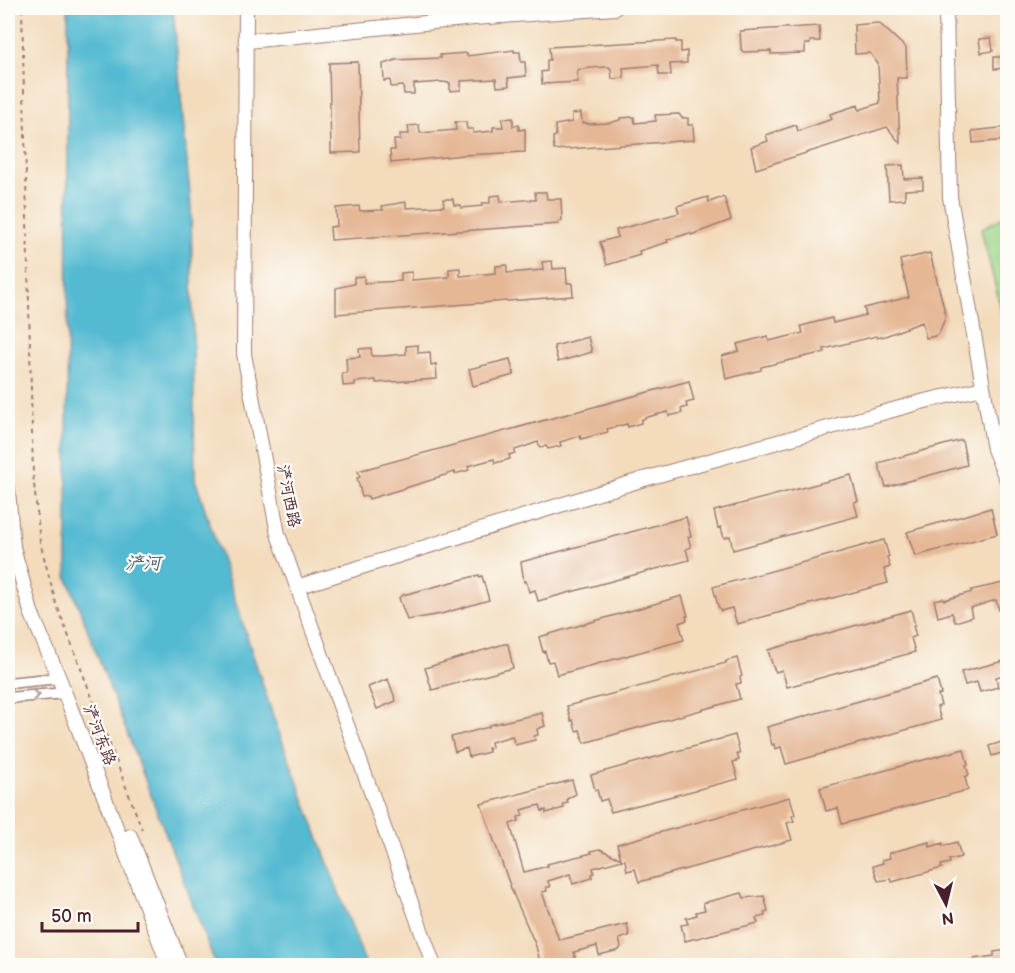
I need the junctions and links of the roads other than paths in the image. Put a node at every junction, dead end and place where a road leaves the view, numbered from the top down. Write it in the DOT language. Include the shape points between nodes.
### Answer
graph roads {
  1 [pos="246,8"];
  2 [pos="615,8"];
  3 [pos="946,8"];
  4 [pos="248,41"];
  5 [pos="983,388"];
  6 [pos="1008,483"];
  7 [pos="8,490"];
  8 [pos="297,587"];
  9 [pos="59,678"];
  10 [pos="8,683"];
  11 [pos="65,693"];
  12 [pos="8,698"];
  13 [pos="170,966"];
  14 [pos="182,966"];
  15 [pos="434,966"];
  1 -- 4 [label="street, 浐河西路"];
  2 -- 4 [label="street"];
  3 -- 5 [label="street" via="950,197"];
  4 -- 8 [label="street, 浐河西路" via="244,354 278,534"];
  5 -- 6 [label="street" via="993,449"];
  5 -- 8 [label="street" via="925,400 644,479"];
  7 -- 9 [label="street" via="13,547 30,612"];
  8 -- 15 [label="street, 浐河西路"];
  9 -- 10 [label="street"];
  9 -- 11 [label="street"];
  12 -- 11 [label="street, one-way"];
  11 -- 13 [label="street, 浐河东路"];
  11 -- 14 [label="street, 浐河东路" via="81,711"];
}
